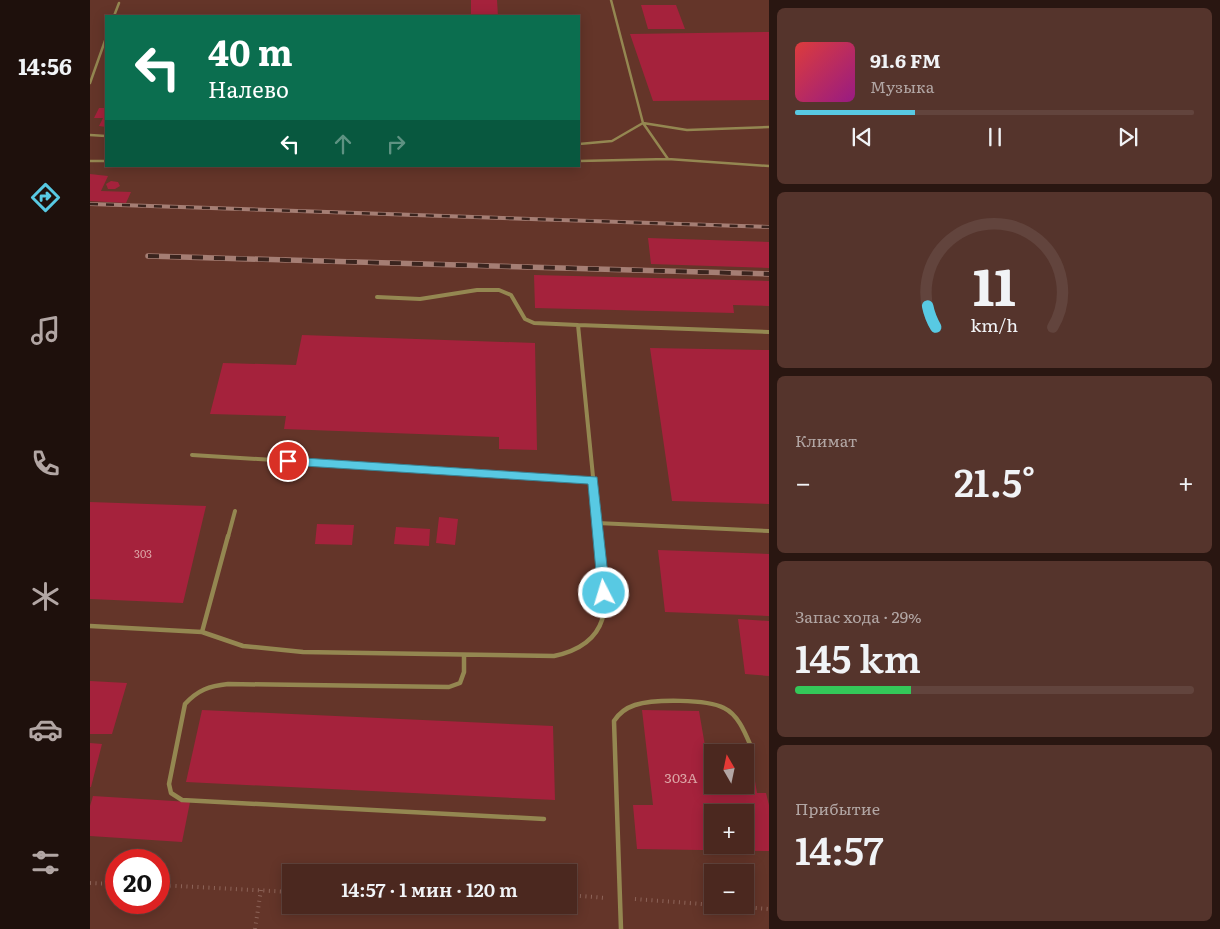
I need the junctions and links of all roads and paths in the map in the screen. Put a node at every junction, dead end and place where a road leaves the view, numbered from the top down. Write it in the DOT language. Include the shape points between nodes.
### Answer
graph roads {
  1 [pos="612,0"];
  2 [pos="119,3"];
  3 [pos="114,15"];
  4 [pos="105,41"];
  5 [pos="91,76"];
  6 [pos="90,83"];
  7 [pos="643,123"];
  8 [pos="769,127"];
  9 [pos="90,135"];
  10 [pos="105,136"];
  11 [pos="580,144"];
  12 [pos="668,159"];
  13 [pos="90,161"];
  14 [pos="105,161"];
  15 [pos="580,161"];
  16 [pos="769,166"];
  17 [pos="377,297"];
  18 [pos="578,325"];
  19 [pos="769,332"];
  20 [pos="192,455"];
  21 [pos="593,480"];
  22 [pos="235,510"];
  23 [pos="597,523"];
  24 [pos="769,530"];
  25 [pos="90,626"];
  26 [pos="202,632"];
  27 [pos="464,654"];
  28 [pos="750,744"];
  29 [pos="544,819"];
  30 [pos="90,883"];
  31 [pos="105,884"];
  32 [pos="170,886"];
  33 [pos="261,890"];
  34 [pos="282,891"];
  35 [pos="577,895"];
  36 [pos="620,898"];
  37 [pos="769,909"];
  38 [pos="255,929"];
  39 [pos="621,929"];
  1 -- 7 [label="lane"];
  2 -- 3 [label="lane"];
  4 -- 5 [label="lane"];
  5 -- 6 [label="lane"];
  7 -- 8 [label="lane" via="687,130"];
  7 -- 11 [label="lane" via="612,141"];
  7 -- 12 [label="lane"];
  9 -- 10 [label="lane"];
  12 -- 15 [label="lane"];
  12 -- 16 [label="lane"];
  13 -- 14 [label="lane"];
  17 -- 18 [label="lane" via="419,299 498,291 515,299 525,319 534,323"];
  18 -- 19 [label="lane"];
  18 -- 21 [label="lane"];
  20 -- 21 [label="lane"];
  21 -- 23 [label="lane"];
  22 -- 26 [label="lane"];
  23 -- 24 [label="lane"];
  23 -- 27 [label="lane" via="606,610 590,642 576,652 554,656"];
  25 -- 26 [label="lane"];
  26 -- 27 [label="lane" via="243,646 303,652"];
  27 -- 29 [label="lane" via="460,683 449,687 209,686 194,694 185,704 170,793 182,800"];
  28 -- 36 [label="lane" via="734,715 723,707 706,702 640,703 618,714 614,721"];
  30 -- 31 [label="path"];
  32 -- 33 [label="path"];
  33 -- 34 [label="path"];
  33 -- 38 [label="path"];
  35 -- 36 [label="path"];
  36 -- 37 [label="path"];
  36 -- 39 [label="lane"];
}
